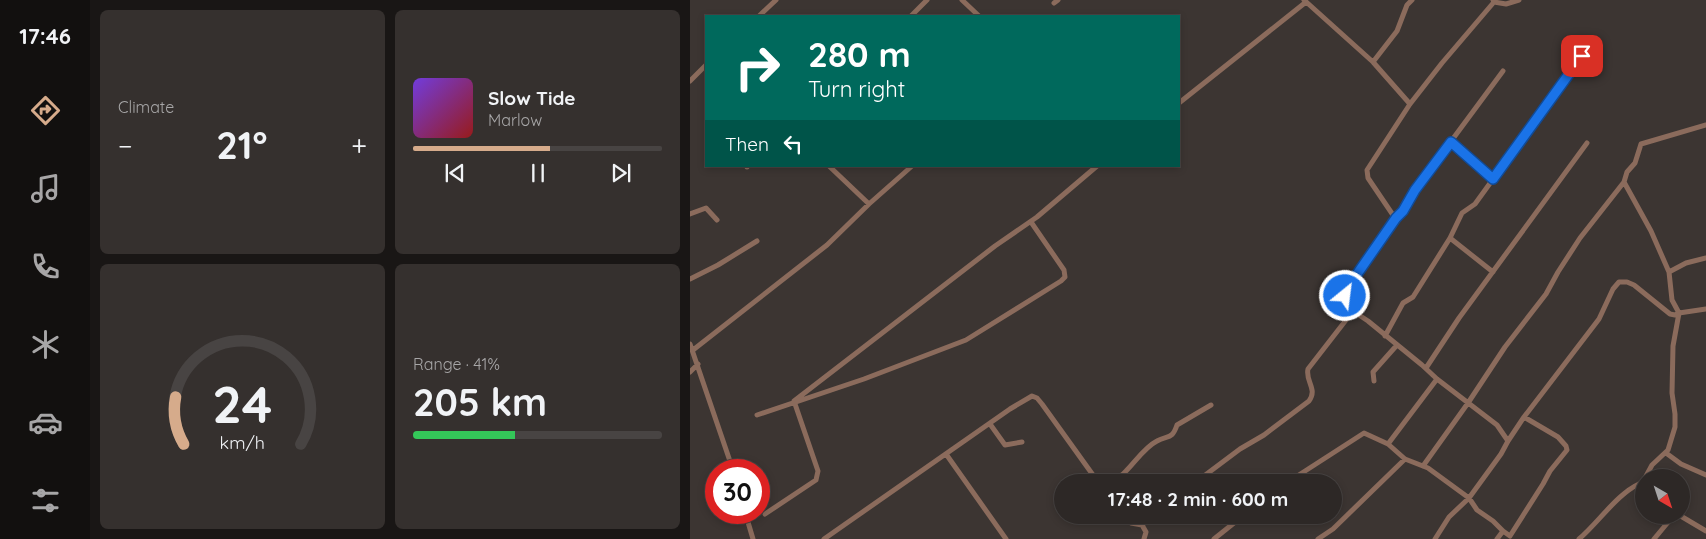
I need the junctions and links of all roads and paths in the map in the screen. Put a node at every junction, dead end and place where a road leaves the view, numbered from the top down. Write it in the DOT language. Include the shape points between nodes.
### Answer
graph roads {
  1 [pos="776,0"];
  2 [pos="927,0"];
  3 [pos="962,0"];
  4 [pos="1412,0"];
  5 [pos="1519,0"];
  6 [pos="1305,1"];
  7 [pos="1494,1"];
  8 [pos="759,15"];
  9 [pos="912,15"];
  10 [pos="978,15"];
  11 [pos="1582,56"];
  12 [pos="1373,62"];
  13 [pos="705,68"];
  14 [pos="1503,71"];
  15 [pos="690,81"];
  16 [pos="1180,101"];
  17 [pos="1410,104"];
  18 [pos="1706,126"];
  19 [pos="1451,142"];
  20 [pos="1587,143"];
  21 [pos="830,167"];
  22 [pos="911,167"];
  23 [pos="1096,167"];
  24 [pos="1493,179"];
  25 [pos="1624,182"];
  26 [pos="869,204"];
  27 [pos="690,214"];
  28 [pos="1396,218"];
  29 [pos="717,220"];
  30 [pos="1031,222"];
  31 [pos="1450,238"];
  32 [pos="757,241"];
  33 [pos="1706,258"];
  34 [pos="1493,272"];
  35 [pos="1669,272"];
  36 [pos="690,279"];
  37 [pos="1706,309"];
  38 [pos="1352,311"];
  39 [pos="1678,313"];
  40 [pos="1385,336"];
  41 [pos="690,344"];
  42 [pos="1396,345"];
  43 [pos="693,350"];
  44 [pos="698,364"];
  45 [pos="1426,368"];
  46 [pos="690,372"];
  47 [pos="1437,379"];
  48 [pos="1374,380"];
  49 [pos="794,402"];
  50 [pos="1468,403"];
  51 [pos="1211,405"];
  52 [pos="757,415"];
  53 [pos="1524,417"];
  54 [pos="990,424"];
  55 [pos="1508,441"];
  56 [pos="1022,442"];
  57 [pos="1388,444"];
  58 [pos="1666,453"];
  59 [pos="946,454"];
  60 [pos="729,459"];
  61 [pos="1405,459"];
  62 [pos="1423,466"];
  63 [pos="1650,469"];
  64 [pos="1092,474"];
  65 [pos="1123,474"];
  66 [pos="1207,474"];
  67 [pos="1300,474"];
  68 [pos="1706,474"];
  69 [pos="1635,488"];
  70 [pos="1469,498"];
  71 [pos="770,511"];
  72 [pos="1690,521"];
  73 [pos="749,524"];
  74 [pos="1136,524"];
  75 [pos="1233,524"];
  76 [pos="1666,524"];
  77 [pos="1142,525"];
  78 [pos="1706,530"];
  79 [pos="1503,531"];
  80 [pos="1512,538"];
  81 [pos="753,539"];
  82 [pos="824,539"];
  83 [pos="1006,539"];
  84 [pos="1144,539"];
  85 [pos="1214,539"];
  86 [pos="1318,539"];
  87 [pos="1435,539"];
  88 [pos="1497,539"];
  89 [pos="1579,539"];
  90 [pos="1654,539"];
  1 -- 8 [label="street"];
  2 -- 9 [label="street"];
  3 -- 10 [label="street"];
  4 -- 12 [label="street" via="1397,31"];
  5 -- 7 [label="street" via="1506,4"];
  6 -- 12 [label="street"];
  6 -- 16 [label="street"];
  7 -- 17 [label="street"];
  11 -- 24 [label="street"];
  12 -- 17 [label="street"];
  13 -- 15 [label="street"];
  14 -- 19 [label="street"];
  17 -- 28 [label="street" via="1367,170 1368,178"];
  18 -- 25 [label="street" via="1641,144"];
  19 -- 24 [label="street"];
  19 -- 28 [label="street"];
  20 -- 34 [label="street"];
  21 -- 26 [label="street"];
  22 -- 26 [label="street"];
  23 -- 30 [label="street"];
  24 -- 31 [label="street" via="1475,204 1462,213"];
  25 -- 35 [label="street"];
  25 -- 50 [label="street" via="1580,238 1546,294"];
  26 -- 43 [label="street" via="826,244"];
  27 -- 29 [label="street" via="706,208"];
  28 -- 38 [label="street" via="1346,290 1345,302"];
  30 -- 49 [label="street"];
  30 -- 49 [label="street" via="1064,270 1065,277 1061,282 966,340"];
  31 -- 34 [label="street"];
  31 -- 40 [label="street" via="1413,297 1403,303"];
  32 -- 36 [label="street"];
  33 -- 35 [label="street"];
  34 -- 45 [label="street"];
  35 -- 39 [label="street" via="1672,300"];
  37 -- 39 [label="street"];
  38 -- 40 [label="street"];
  38 -- 66 [label="street" via="1308,369 1313,390 1309,401"];
  39 -- 53 [label="street" via="1670,314 1634,285 1619,282 1612,289 1599,318"];
  39 -- 58 [label="street" via="1672,384 1675,427"];
  40 -- 42 [label="street"];
  41 -- 43 [label="street"];
  42 -- 45 [label="street"];
  42 -- 48 [label="street" via="1373,372"];
  43 -- 44 [label="street"];
  44 -- 46 [label="street"];
  44 -- 60 [label="street"];
  45 -- 47 [label="street"];
  47 -- 50 [label="street"];
  47 -- 57 [label="street"];
  49 -- 52 [label="street"];
  49 -- 71 [label="street" via="818,476"];
  50 -- 55 [label="street" via="1497,425"];
  50 -- 62 [label="street"];
  51 -- 65 [label="street" via="1177,425 1170,437 1157,440"];
  53 -- 55 [label="street"];
  53 -- 80 [label="street" via="1558,437 1567,450 1550,471"];
  54 -- 56 [label="street" via="1005,444"];
  54 -- 59 [label="street"];
  54 -- 64 [label="street" via="1024,399 1037,398"];
  55 -- 70 [label="street"];
  57 -- 61 [label="street"];
  57 -- 67 [label="street" via="1364,433"];
  58 -- 63 [label="street"];
  58 -- 68 [label="street"];
  59 -- 82 [label="street"];
  59 -- 83 [label="street"];
  61 -- 62 [label="street"];
  61 -- 86 [label="street" via="1333,530"];
  62 -- 70 [label="street"];
  69 -- 89 [label="street" via="1628,490"];
  70 -- 79 [label="street"];
  70 -- 87 [label="street" via="1449,517"];
  72 -- 78 [label="street"];
  73 -- 81 [label="street"];
  74 -- 77 [label="street"];
  75 -- 85 [label="street"];
  76 -- 90 [label="street"];
  77 -- 84 [label="street" via="1146,532"];
  79 -- 80 [label="street"];
  79 -- 88 [label="street"];
}
